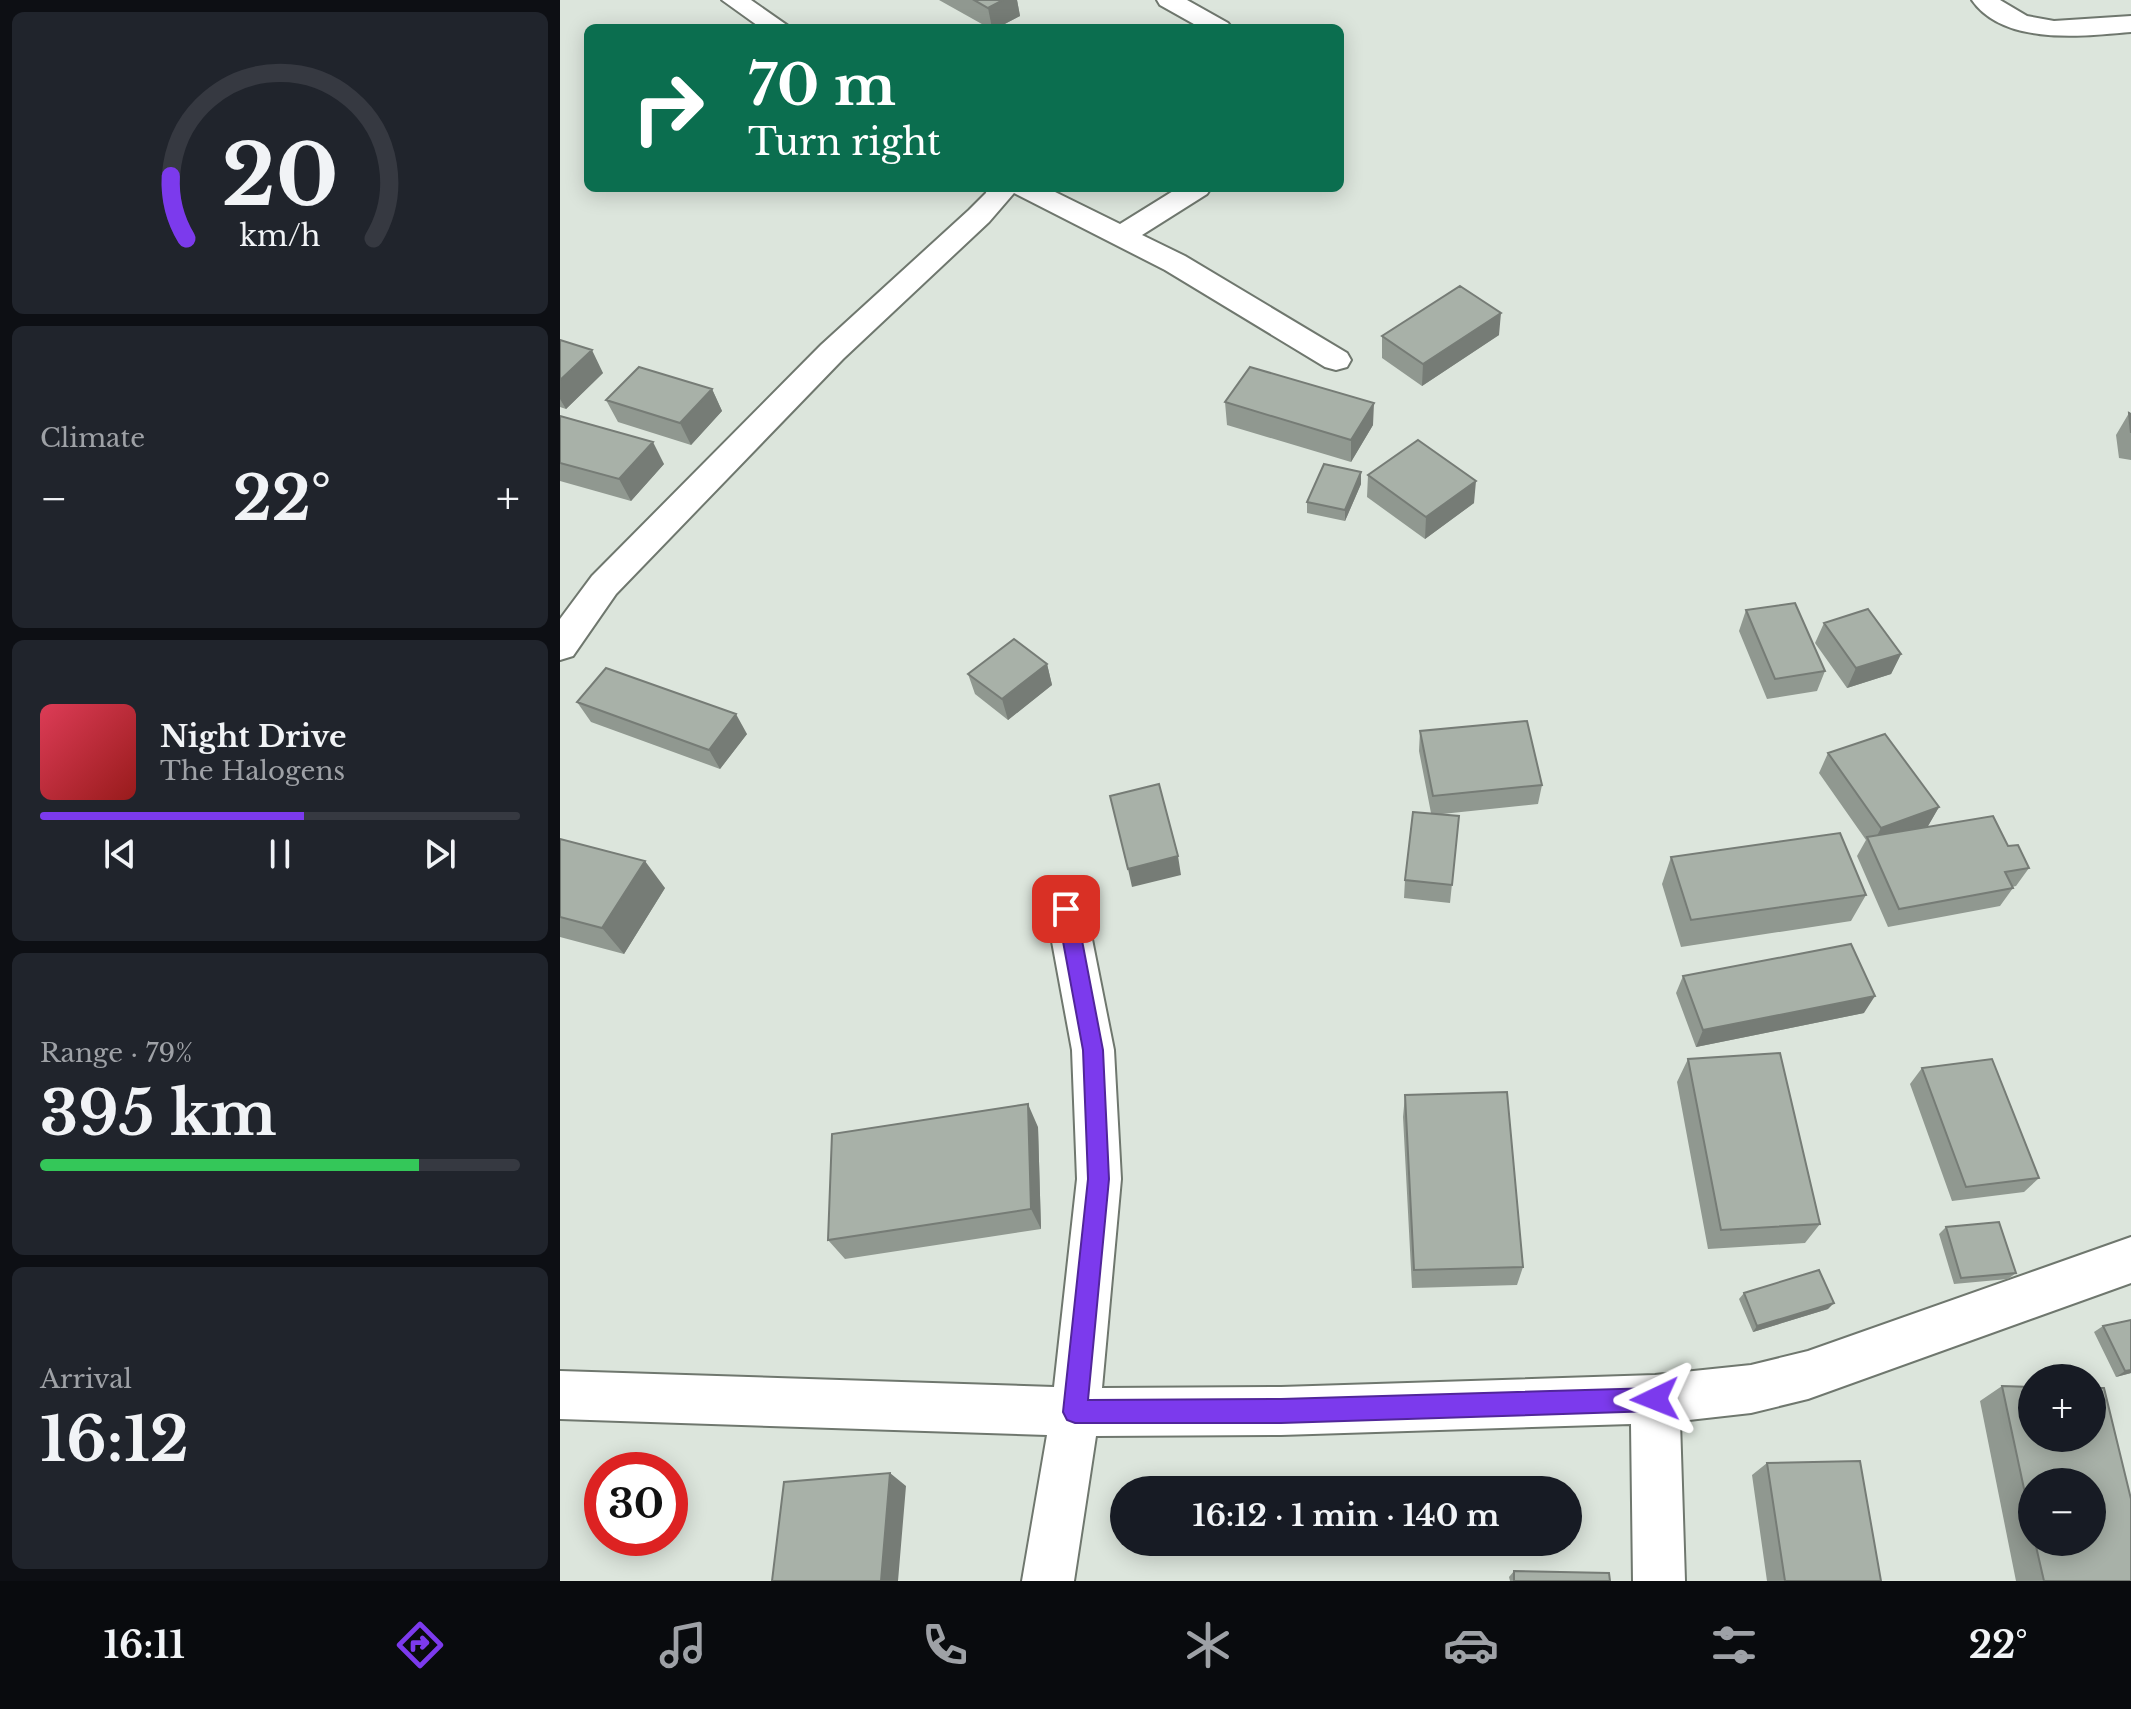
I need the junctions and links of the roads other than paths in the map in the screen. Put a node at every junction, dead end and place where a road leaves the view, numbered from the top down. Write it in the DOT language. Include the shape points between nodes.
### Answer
graph roads {
  1 [pos="734,0"];
  2 [pos="1169,0"];
  3 [pos="1984,0"];
  4 [pos="772,24"];
  5 [pos="1212,24"];
  6 [pos="2131,24"];
  7 [pos="1000,192"];
  8 [pos="1033,192"];
  9 [pos="1191,192"];
  10 [pos="1121,236"];
  11 [pos="1336,360"];
  12 [pos="560,646"];
  13 [pos="1066,909"];
  14 [pos="2131,1260"];
  15 [pos="560,1395"];
  16 [pos="1655,1399"];
  17 [pos="1075,1412"];
  18 [pos="1048,1581"];
  19 [pos="1659,1581"];
  1 -- 4 [label="street"];
  2 -- 5 [label="street"];
  3 -- 6 [label="street" via="2009,19 2052,29"];
  7 -- 12 [label="street" via="832,352 604,585"];
  8 -- 10 [label="street"];
  9 -- 10 [label="street"];
  10 -- 11 [label="street"];
  13 -- 17 [label="street" via="1093,1050 1099,1179"];
  14 -- 16 [label="street" via="1808,1375 1751,1389"];
  15 -- 17 [label="street"];
  16 -- 17 [label="street"];
  16 -- 19 [label="street"];
  17 -- 18 [label="street"];
}
